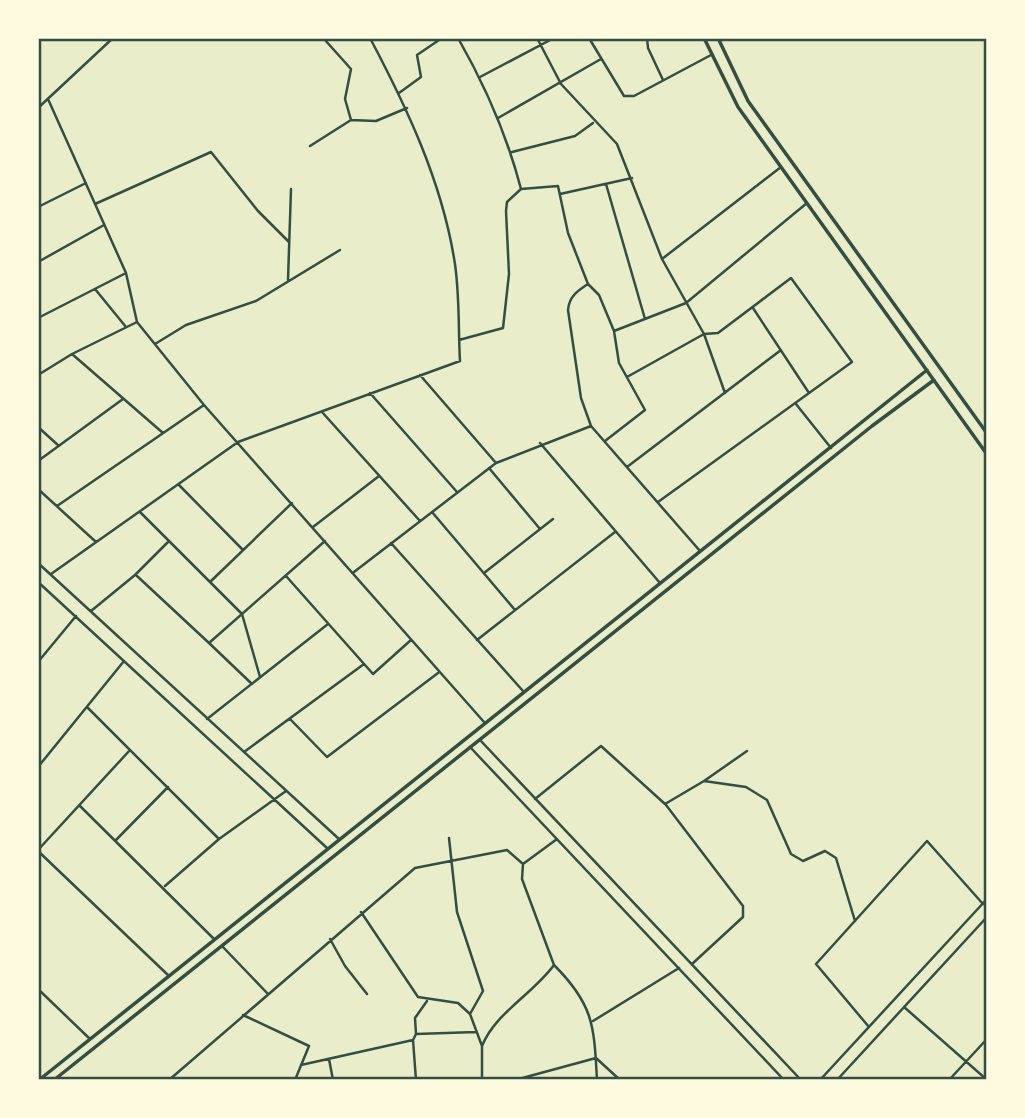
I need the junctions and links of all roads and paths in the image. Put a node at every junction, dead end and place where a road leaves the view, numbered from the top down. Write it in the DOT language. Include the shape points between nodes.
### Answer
graph roads {
  1 [pos="113,38"];
  2 [pos="370,38"];
  3 [pos="442,38"];
  4 [pos="457,38"];
  5 [pos="537,38"];
  6 [pos="554,38"];
  7 [pos="589,38"];
  8 [pos="647,38"];
  9 [pos="704,38"];
  10 [pos="718,38"];
  11 [pos="325,40"];
  12 [pos="540,45"];
  13 [pos="710,55"];
  14 [pos="601,59"];
  15 [pos="480,77"];
  16 [pos="663,80"];
  17 [pos="561,84"];
  18 [pos="399,93"];
  19 [pos="48,99"];
  20 [pos="38,108"];
  21 [pos="407,108"];
  22 [pos="498,118"];
  23 [pos="351,120"];
  24 [pos="594,122"];
  25 [pos="310,146"];
  26 [pos="512,152"];
  27 [pos="781,167"];
  28 [pos="632,178"];
  29 [pos="86,183"];
  30 [pos="606,184"];
  31 [pos="291,189"];
  32 [pos="521,189"];
  33 [pos="560,194"];
  34 [pos="807,203"];
  35 [pos="95,204"];
  36 [pos="38,207"];
  37 [pos="104,225"];
  38 [pos="289,242"];
  39 [pos="340,250"];
  40 [pos="662,259"];
  41 [pos="38,262"];
  42 [pos="126,273"];
  43 [pos="288,281"];
  44 [pos="588,284"];
  45 [pos="95,289"];
  46 [pos="686,303"];
  47 [pos="752,307"];
  48 [pos="38,318"];
  49 [pos="645,319"];
  50 [pos="137,322"];
  51 [pos="126,327"];
  52 [pos="614,331"];
  53 [pos="704,334"];
  54 [pos="459,340"];
  55 [pos="155,344"];
  56 [pos="781,350"];
  57 [pos="72,354"];
  58 [pos="927,370"];
  59 [pos="38,375"];
  60 [pos="420,375"];
  61 [pos="627,377"];
  62 [pos="934,380"];
  63 [pos="370,393"];
  64 [pos="725,393"];
  65 [pos="809,393"];
  66 [pos="123,399"];
  67 [pos="795,403"];
  68 [pos="205,405"];
  69 [pos="321,411"];
  70 [pos="592,426"];
  71 [pos="38,427"];
  72 [pos="986,432"];
  73 [pos="163,433"];
  74 [pos="605,441"];
  75 [pos="238,442"];
  76 [pos="540,443"];
  77 [pos="59,446"];
  78 [pos="831,448"];
  79 [pos="986,453"];
  80 [pos="38,461"];
  81 [pos="496,463"];
  82 [pos="628,467"];
  83 [pos="489,468"];
  84 [pos="379,476"];
  85 [pos="178,484"];
  86 [pos="38,489"];
  87 [pos="457,492"];
  88 [pos="658,502"];
  89 [pos="292,503"];
  90 [pos="57,506"];
  91 [pos="139,511"];
  92 [pos="432,512"];
  93 [pos="553,519"];
  94 [pos="420,521"];
  95 [pos="313,527"];
  96 [pos="540,529"];
  97 [pos="615,532"];
  98 [pos="169,541"];
  99 [pos="325,541"];
  100 [pos="96,542"];
  101 [pos="391,543"];
  102 [pos="243,550"];
  103 [pos="700,551"];
  104 [pos="38,563"];
  105 [pos="353,573"];
  106 [pos="484,573"];
  107 [pos="51,574"];
  108 [pos="137,576"];
  109 [pos="286,576"];
  110 [pos="38,582"];
  111 [pos="210,582"];
  112 [pos="660,583"];
  113 [pos="515,610"];
  114 [pos="91,611"];
  115 [pos="242,614"];
  116 [pos="76,616"];
  117 [pos="328,624"];
  118 [pos="411,640"];
  119 [pos="477,640"];
  120 [pos="209,643"];
  121 [pos="124,661"];
  122 [pos="38,662"];
  123 [pos="364,664"];
  124 [pos="439,672"];
  125 [pos="260,677"];
  126 [pos="252,684"];
  127 [pos="523,691"];
  128 [pos="87,708"];
  129 [pos="207,719"];
  130 [pos="290,719"];
  131 [pos="484,722"];
  132 [pos="480,740"];
  133 [pos="470,747"];
  134 [pos="130,750"];
  135 [pos="747,751"];
  136 [pos="244,752"];
  137 [pos="38,767"];
  138 [pos="704,781"];
  139 [pos="167,787"];
  140 [pos="286,791"];
  141 [pos="535,799"];
  142 [pos="275,800"];
  143 [pos="666,804"];
  144 [pos="79,806"];
  145 [pos="449,838"];
  146 [pos="219,839"];
  147 [pos="339,839"];
  148 [pos="557,839"];
  149 [pos="115,841"];
  150 [pos="328,848"];
  151 [pos="38,850"];
  152 [pos="451,861"];
  153 [pos="523,864"];
  154 [pos="164,887"];
  155 [pos="986,900"];
  156 [pos="983,904"];
  157 [pos="361,912"];
  158 [pos="986,918"];
  159 [pos="855,921"];
  160 [pos="215,939"];
  161 [pos="330,939"];
  162 [pos="222,946"];
  163 [pos="692,964"];
  164 [pos="554,965"];
  165 [pos="679,968"];
  166 [pos="169,976"];
  167 [pos="38,989"];
  168 [pos="268,993"];
  169 [pos="367,994"];
  170 [pos="427,1001"];
  171 [pos="904,1007"];
  172 [pos="470,1014"];
  173 [pos="243,1015"];
  174 [pos="593,1021"];
  175 [pos="869,1027"];
  176 [pos="476,1032"];
  177 [pos="416,1034"];
  178 [pos="90,1039"];
  179 [pos="413,1040"];
  180 [pos="986,1040"];
  181 [pos="482,1046"];
  182 [pos="596,1058"];
  183 [pos="329,1059"];
  184 [pos="966,1061"];
  185 [pos="301,1065"];
  186 [pos="44,1075"];
  187 [pos="986,1079"];
  188 [pos="39,1080"];
  189 [pos="48,1080"];
  190 [pos="54,1080"];
  191 [pos="169,1080"];
  192 [pos="295,1080"];
  193 [pos="333,1080"];
  194 [pos="416,1080"];
  195 [pos="482,1080"];
  196 [pos="515,1080"];
  197 [pos="597,1080"];
  198 [pos="620,1080"];
  199 [pos="784,1080"];
  200 [pos="801,1080"];
  201 [pos="820,1080"];
  202 [pos="837,1080"];
  203 [pos="949,1080"];
  1 -- 19 [label="street"];
  2 -- 18 [label="street"];
  3 -- 18 [label="street" via="417,55 421,77"];
  4 -- 15 [label="street"];
  5 -- 12 [label="street"];
  6 -- 12 [label="street"];
  7 -- 14 [label="street"];
  8 -- 16 [label="street"];
  9 -- 13 [label="main road"];
  10 -- 72 [label="main road" via="748,101"];
  11 -- 23 [label="street" via="351,69 345,99"];
  12 -- 15 [label="street"];
  12 -- 17 [label="street"];
  13 -- 16 [label="street"];
  13 -- 27 [label="main road" via="738,107"];
  14 -- 16 [label="street" via="624,96 634,96"];
  14 -- 17 [label="street"];
  15 -- 22 [label="street"];
  17 -- 22 [label="street"];
  17 -- 24 [label="street"];
  18 -- 21 [label="street"];
  19 -- 20 [label="street"];
  19 -- 29 [label="street"];
  21 -- 23 [label="street" via="376,121"];
  21 -- 54 [label="street" via="434,179 454,259"];
  22 -- 26 [label="street"];
  23 -- 25 [label="street"];
  24 -- 26 [label="street" via="575,136"];
  24 -- 28 [label="street" via="617,144"];
  26 -- 32 [label="street"];
  27 -- 34 [label="main road"];
  27 -- 40 [label="street"];
  28 -- 30 [label="street"];
  28 -- 40 [label="street"];
  29 -- 35 [label="street"];
  29 -- 36 [label="street"];
  30 -- 33 [label="street"];
  30 -- 49 [label="street"];
  31 -- 38 [label="street"];
  32 -- 33 [label="street" via="558,186"];
  32 -- 54 [label="street" via="507,202 509,274 503,328"];
  33 -- 44 [label="street" via="568,233"];
  34 -- 46 [label="street"];
  34 -- 58 [label="main road"];
  35 -- 37 [label="street"];
  35 -- 38 [label="street" via="211,152"];
  37 -- 41 [label="street"];
  37 -- 42 [label="street"];
  38 -- 43 [label="street"];
  39 -- 43 [label="street"];
  40 -- 46 [label="street"];
  42 -- 45 [label="street"];
  42 -- 50 [label="street"];
  43 -- 55 [label="street" via="256,300 186,325"];
  44 -- 52 [label="street" via="599,295"];
  44 -- 70 [label="street" via="576,292 568,310 582,398"];
  45 -- 48 [label="street"];
  45 -- 51 [label="street"];
  46 -- 49 [label="street"];
  46 -- 53 [label="street"];
  47 -- 53 [label="street" via="718,333"];
  47 -- 56 [label="street"];
  47 -- 65 [label="street" via="791,278 852,362"];
  49 -- 52 [label="street"];
  50 -- 51 [label="street"];
  50 -- 55 [label="street"];
  51 -- 57 [label="street"];
  52 -- 61 [label="street" via="619,363"];
  53 -- 61 [label="street"];
  53 -- 64 [label="street"];
  54 -- 60 [label="street" via="460,361"];
  55 -- 68 [label="street"];
  56 -- 64 [label="street"];
  56 -- 65 [label="street"];
  57 -- 59 [label="street"];
  57 -- 66 [label="street"];
  58 -- 62 [label="main road"];
  58 -- 78 [label="main road"];
  60 -- 63 [label="street"];
  60 -- 81 [label="street"];
  61 -- 74 [label="street" via="645,410"];
  62 -- 79 [label="main road"];
  62 -- 132 [label="main road"];
  63 -- 69 [label="street"];
  63 -- 87 [label="street"];
  64 -- 82 [label="street"];
  65 -- 67 [label="street"];
  66 -- 73 [label="street"];
  66 -- 77 [label="street"];
  67 -- 78 [label="street"];
  67 -- 88 [label="street"];
  68 -- 73 [label="street"];
  68 -- 75 [label="street"];
  69 -- 75 [label="street"];
  69 -- 84 [label="street"];
  70 -- 74 [label="street"];
  70 -- 76 [label="street"];
  71 -- 77 [label="street"];
  73 -- 90 [label="street"];
  74 -- 82 [label="street"];
  75 -- 85 [label="street"];
  75 -- 89 [label="street"];
  76 -- 81 [label="street"];
  76 -- 97 [label="street"];
  77 -- 80 [label="street"];
  78 -- 103 [label="main road"];
  81 -- 83 [label="street"];
  82 -- 88 [label="street"];
  83 -- 87 [label="street"];
  83 -- 96 [label="street"];
  84 -- 94 [label="street"];
  84 -- 95 [label="street"];
  85 -- 91 [label="street"];
  85 -- 102 [label="street"];
  86 -- 90 [label="street"];
  87 -- 92 [label="street"];
  88 -- 103 [label="street"];
  89 -- 95 [label="street"];
  89 -- 102 [label="street"];
  90 -- 100 [label="street"];
  91 -- 98 [label="street"];
  91 -- 100 [label="street"];
  92 -- 94 [label="street"];
  92 -- 106 [label="street"];
  93 -- 96 [label="street"];
  94 -- 101 [label="street"];
  95 -- 99 [label="street"];
  96 -- 106 [label="street"];
  97 -- 112 [label="street"];
  97 -- 113 [label="street"];
  98 -- 111 [label="street"];
  98 -- 114 [label="street"];
  99 -- 105 [label="street"];
  99 -- 109 [label="street"];
  100 -- 107 [label="street"];
  101 -- 105 [label="street"];
  101 -- 119 [label="street"];
  102 -- 111 [label="street"];
  103 -- 112 [label="main road"];
  104 -- 107 [label="street"];
  105 -- 118 [label="street"];
  106 -- 113 [label="street"];
  107 -- 114 [label="street"];
  108 -- 120 [label="street"];
  109 -- 115 [label="street"];
  109 -- 117 [label="street"];
  110 -- 116 [label="street"];
  111 -- 115 [label="street"];
  112 -- 127 [label="main road"];
  113 -- 119 [label="street"];
  114 -- 129 [label="street"];
  115 -- 120 [label="street"];
  115 -- 125 [label="street"];
  116 -- 121 [label="street"];
  116 -- 122 [label="street"];
  117 -- 123 [label="street"];
  117 -- 125 [label="street"];
  118 -- 123 [label="street" via="373,674"];
  118 -- 124 [label="street"];
  119 -- 127 [label="street"];
  120 -- 126 [label="street"];
  121 -- 128 [label="street"];
  121 -- 142 [label="street"];
  123 -- 130 [label="street"];
  124 -- 130 [label="street" via="327,757"];
  124 -- 131 [label="street"];
  125 -- 126 [label="street"];
  126 -- 129 [label="street"];
  127 -- 131 [label="main road"];
  128 -- 134 [label="street"];
  128 -- 137 [label="street"];
  129 -- 136 [label="street"];
  130 -- 136 [label="street"];
  131 -- 147 [label="main road"];
  132 -- 133 [label="main road"];
  132 -- 141 [label="street"];
  133 -- 148 [label="street"];
  133 -- 162 [label="main road"];
  134 -- 139 [label="street"];
  134 -- 144 [label="street"];
  135 -- 138 [label="street"];
  136 -- 140 [label="street"];
  138 -- 143 [label="street"];
  138 -- 159 [label="street" via="746,788 767,800 791,854 803,861 825,851 836,858"];
  139 -- 146 [label="street"];
  139 -- 149 [label="street"];
  140 -- 142 [label="street"];
  140 -- 147 [label="street"];
  141 -- 143 [label="street" via="601,746"];
  141 -- 163 [label="street"];
  142 -- 146 [label="street"];
  142 -- 150 [label="street"];
  143 -- 163 [label="street" via="743,906 743,917"];
  144 -- 149 [label="street"];
  144 -- 151 [label="street"];
  145 -- 152 [label="street"];
  146 -- 154 [label="street"];
  147 -- 150 [label="main road"];
  148 -- 153 [label="street"];
  148 -- 165 [label="street"];
  149 -- 154 [label="street"];
  150 -- 160 [label="main road"];
  151 -- 166 [label="street"];
  152 -- 153 [label="street" via="507,850"];
  152 -- 157 [label="street" via="415,868"];
  152 -- 172 [label="street" via="457,912 483,991"];
  153 -- 164 [label="street" via="522,879"];
  154 -- 160 [label="street"];
  155 -- 156 [label="street"];
  156 -- 159 [label="street" via="927,841"];
  156 -- 175 [label="street"];
  157 -- 161 [label="street"];
  157 -- 170 [label="street" via="412,991"];
  158 -- 171 [label="street"];
  159 -- 175 [label="street" via="816,964"];
  160 -- 166 [label="main road"];
  161 -- 168 [label="street"];
  161 -- 169 [label="street"];
  162 -- 168 [label="street"];
  162 -- 190 [label="main road"];
  163 -- 200 [label="street"];
  164 -- 174 [label="street" via="575,986"];
  164 -- 181 [label="street" via="488,1031"];
  165 -- 174 [label="street"];
  165 -- 199 [label="street"];
  166 -- 178 [label="main road"];
  167 -- 178 [label="street"];
  168 -- 173 [label="street"];
  170 -- 172 [label="street" via="458,1003"];
  170 -- 177 [label="street" via="415,1018"];
  171 -- 184 [label="street"];
  171 -- 202 [label="street"];
  172 -- 176 [label="street"];
  173 -- 185 [label="street" via="309,1046"];
  173 -- 191 [label="street"];
  174 -- 182 [label="street"];
  175 -- 201 [label="street"];
  176 -- 177 [label="street"];
  176 -- 181 [label="street"];
  177 -- 179 [label="street"];
  178 -- 186 [label="main road"];
  179 -- 183 [label="street"];
  179 -- 194 [label="street"];
  180 -- 184 [label="street"];
  181 -- 195 [label="street"];
  182 -- 196 [label="street"];
  182 -- 197 [label="street"];
  182 -- 198 [label="street"];
  183 -- 185 [label="street"];
  183 -- 193 [label="street"];
  184 -- 187 [label="street"];
  184 -- 203 [label="street"];
  185 -- 192 [label="street"];
  186 -- 188 [label="main road"];
  186 -- 189 [label="street"];
}
